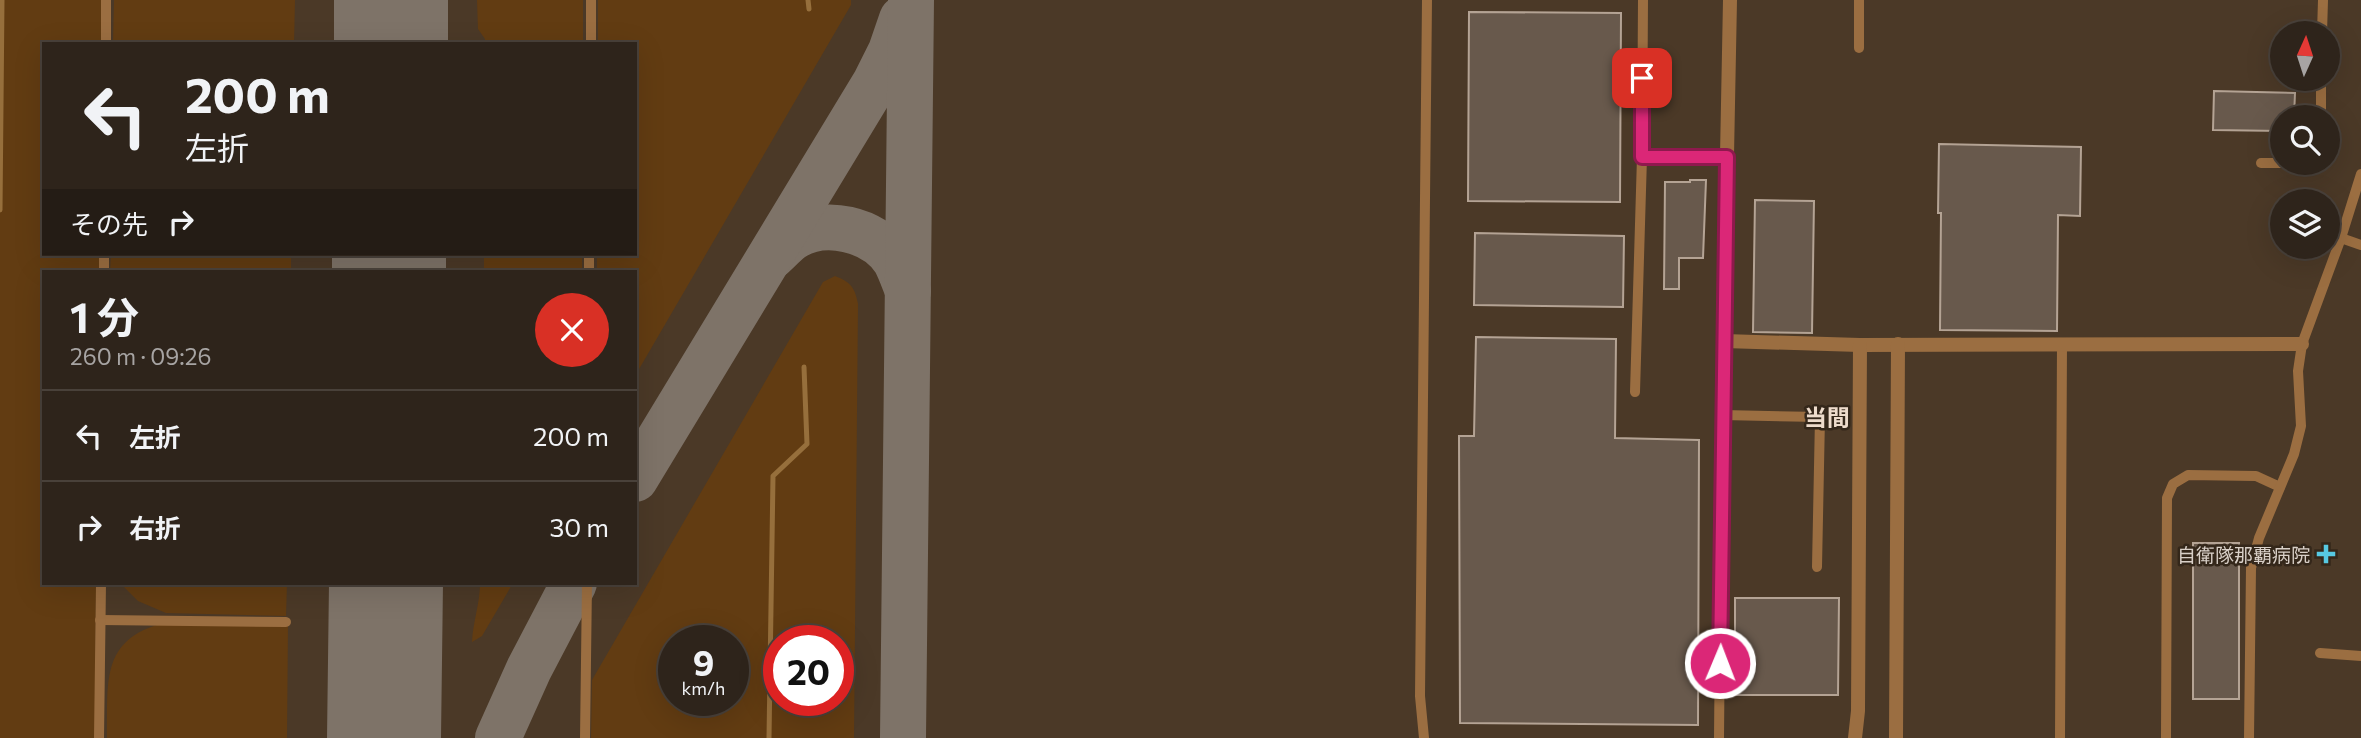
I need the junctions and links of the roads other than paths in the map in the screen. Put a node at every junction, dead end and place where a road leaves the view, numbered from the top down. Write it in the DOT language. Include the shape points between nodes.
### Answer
graph roads {
  1 [pos="106,0"];
  2 [pos="591,0"];
  3 [pos="1427,0"];
  4 [pos="1643,0"];
  5 [pos="1730,0"];
  6 [pos="1859,0"];
  7 [pos="2323,0"];
  8 [pos="2322,21"];
  9 [pos="106,42"];
  10 [pos="591,42"];
  11 [pos="1859,48"];
  12 [pos="1642,157"];
  13 [pos="1727,157"];
  14 [pos="2261,163"];
  15 [pos="2270,163"];
  16 [pos="2361,174"];
  17 [pos="2341,238"];
  18 [pos="2361,245"];
  19 [pos="1724,341"];
  20 [pos="1898,344"];
  21 [pos="2062,344"];
  22 [pos="2302,344"];
  23 [pos="1860,345"];
  24 [pos="1635,392"];
  25 [pos="1722,415"];
  26 [pos="2280,487"];
  27 [pos="1817,567"];
  28 [pos="101,585"];
  29 [pos="587,585"];
  30 [pos="100,620"];
  31 [pos="286,622"];
  32 [pos="2320,653"];
  33 [pos="2361,656"];
  34 [pos="99,738"];
  35 [pos="585,738"];
  36 [pos="1424,738"];
  37 [pos="1719,738"];
  38 [pos="1855,738"];
  39 [pos="1896,738"];
  40 [pos="2060,738"];
  41 [pos="2166,738"];
  42 [pos="2249,738"];
  1 -- 9 [label="lane"];
  2 -- 10 [label="lane"];
  3 -- 36 [label="lane" via="1420,696"];
  4 -- 12 [label="lane"];
  5 -- 13 [label="street"];
  6 -- 11 [label="lane"];
  7 -- 8 [label="lane"];
  12 -- 13 [label="lane"];
  12 -- 24 [label="lane"];
  13 -- 19 [label="street"];
  14 -- 15 [label="lane"];
  16 -- 17 [label="lane"];
  17 -- 18 [label="lane"];
  17 -- 22 [label="lane"];
  19 -- 23 [label="street"];
  19 -- 25 [label="street"];
  20 -- 21 [label="street"];
  20 -- 23 [label="street"];
  20 -- 39 [label="street"];
  21 -- 22 [label="street"];
  21 -- 40 [label="lane"];
  22 -- 26 [label="lane" via="2298,371 2301,426"];
  23 -- 38 [label="street"];
  25 -- 27 [label="lane" via="1820,418"];
  25 -- 37 [label="lane"];
  26 -- 41 [label="lane" via="2256,476 2188,475 2173,484 2167,498"];
  26 -- 42 [label="lane" via="2251,568"];
  28 -- 30 [label="lane"];
  29 -- 35 [label="lane"];
  30 -- 31 [label="lane"];
  30 -- 34 [label="lane"];
  32 -- 33 [label="lane"];
}
